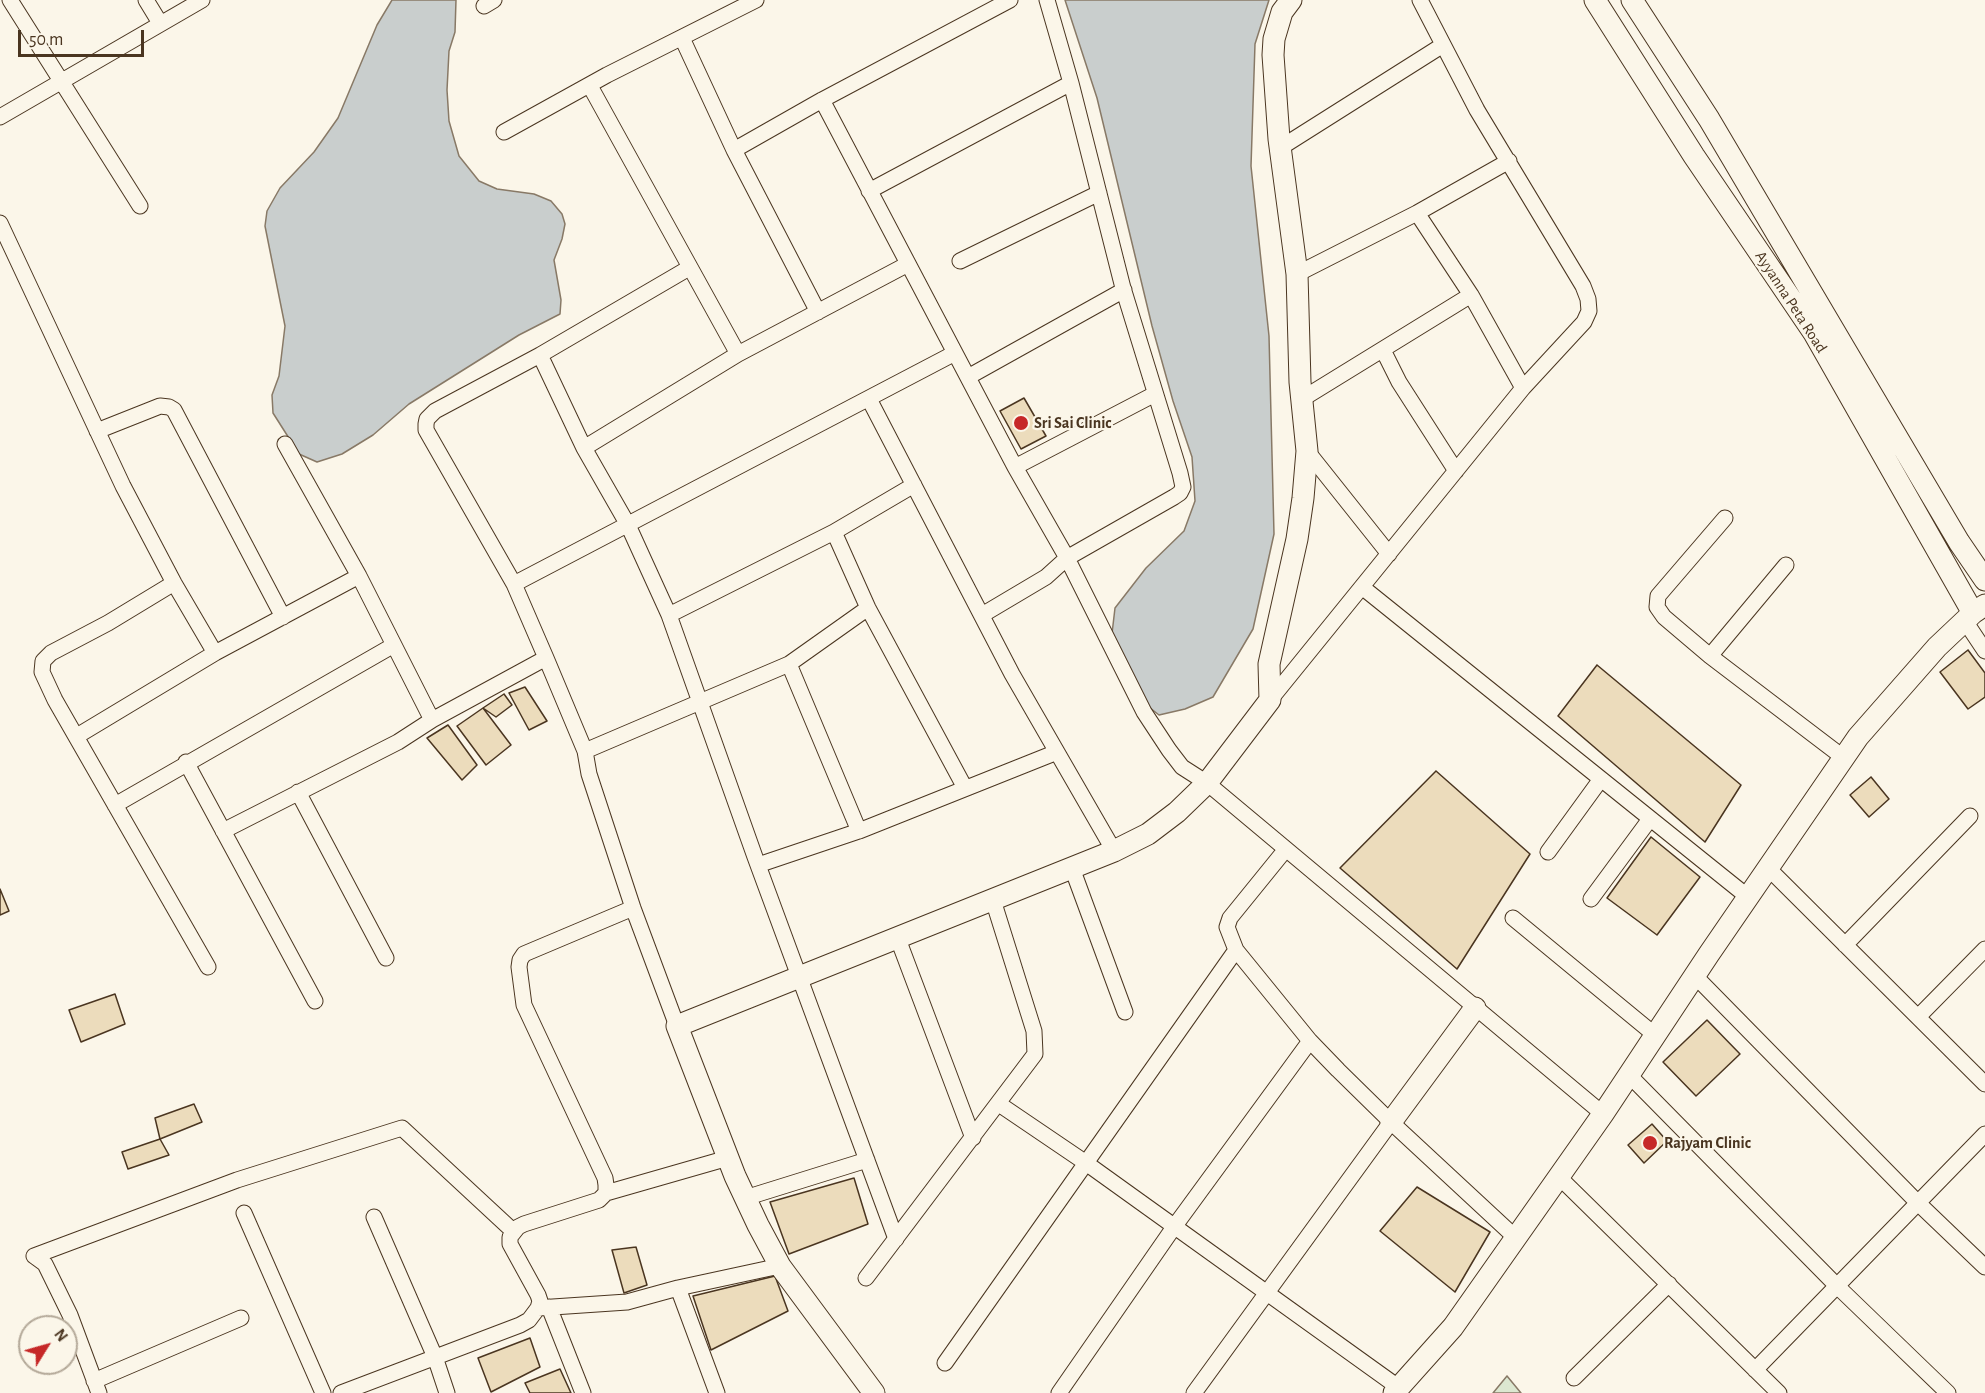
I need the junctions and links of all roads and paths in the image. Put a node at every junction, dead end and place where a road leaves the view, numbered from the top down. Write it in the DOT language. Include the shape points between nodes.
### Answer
graph roads {
  1 [pos="10,0"];
  2 [pos="146,0"];
  3 [pos="202,0"];
  4 [pos="756,0"];
  5 [pos="1010,0"];
  6 [pos="1047,0"];
  7 [pos="1291,0"];
  8 [pos="1420,0"];
  9 [pos="1595,0"];
  10 [pos="1632,0"];
  11 [pos="160,23"];
  12 [pos="682,38"];
  13 [pos="1443,45"];
  14 [pos="62,81"];
  15 [pos="1071,83"];
  16 [pos="591,86"];
  17 [pos="822,100"];
  18 [pos="0,117"];
  19 [pos="504,132"];
  20 [pos="1280,148"];
  21 [pos="734,150"];
  22 [pos="1509,161"];
  23 [pos="869,191"];
  24 [pos="1100,193"];
  25 [pos="140,206"];
  26 [pos="1417,213"];
  27 [pos="0,223"];
  28 [pos="960,261"];
  29 [pos="908,264"];
  30 [pos="689,268"];
  31 [pos="1297,274"];
  32 [pos="1124,290"];
  33 [pos="1471,295"];
  34 [pos="818,312"];
  35 [pos="1383,350"];
  36 [pos="955,353"];
  37 [pos="738,354"];
  38 [pos="540,355"];
  39 [pos="968,377"];
  40 [pos="1523,388"];
  41 [pos="1155,394"];
  42 [pos="868,399"];
  43 [pos="1302,399"];
  44 [pos="97,430"];
  45 [pos="285,444"];
  46 [pos="584,448"];
  47 [pos="1307,451"];
  48 [pos="1015,466"];
  49 [pos="1456,471"];
  50 [pos="914,485"];
  51 [pos="1725,518"];
  52 [pos="628,525"];
  53 [pos="834,532"];
  54 [pos="1389,554"];
  55 [pos="1067,558"];
  56 [pos="1786,566"];
  57 [pos="358,576"];
  58 [pos="1985,580"];
  59 [pos="174,583"];
  60 [pos="514,584"];
  61 [pos="1362,587"];
  62 [pos="868,608"];
  63 [pos="1974,613"];
  64 [pos="669,615"];
  65 [pos="982,615"];
  66 [pos="283,617"];
  67 [pos="394,645"];
  68 [pos="1985,651"];
  69 [pos="215,653"];
  70 [pos="1710,656"];
  71 [pos="546,658"];
  72 [pos="789,664"];
  73 [pos="1270,700"];
  74 [pos="701,701"];
  75 [pos="432,720"];
  76 [pos="76,736"];
  77 [pos="585,752"];
  78 [pos="1057,752"];
  79 [pos="1844,758"];
  80 [pos="186,762"];
  81 [pos="1601,779"];
  82 [pos="1207,783"];
  83 [pos="965,788"];
  84 [pos="298,792"];
  85 [pos="115,805"];
  86 [pos="1970,816"];
  87 [pos="1650,819"];
  88 [pos="223,831"];
  89 [pos="859,831"];
  90 [pos="1286,849"];
  91 [pos="1114,851"];
  92 [pos="1548,852"];
  93 [pos="758,865"];
  94 [pos="1072,868"];
  95 [pos="1768,868"];
  96 [pos="1748,897"];
  97 [pos="1591,899"];
  98 [pos="993,900"];
  99 [pos="633,908"];
  100 [pos="1513,918"];
  101 [pos="898,939"];
  102 [pos="1845,945"];
  103 [pos="1236,950"];
  104 [pos="1985,950"];
  105 [pos="386,958"];
  106 [pos="208,967"];
  107 [pos="1695,976"];
  108 [pos="800,978"];
  109 [pos="315,1000"];
  110 [pos="1475,1008"];
  111 [pos="1125,1012"];
  112 [pos="1918,1017"];
  113 [pos="677,1026"];
  114 [pos="1655,1035"];
  115 [pos="1310,1041"];
  116 [pos="1629,1075"];
  117 [pos="1985,1084"];
  118 [pos="999,1104"];
  119 [pos="1602,1114"];
  120 [pos="1391,1122"];
  121 [pos="1985,1134"];
  122 [pos="973,1138"];
  123 [pos="728,1158"];
  124 [pos="867,1160"];
  125 [pos="1086,1163"];
  126 [pos="1559,1177"];
  127 [pos="606,1193"];
  128 [pos="745,1198"];
  129 [pos="1918,1203"];
  130 [pos="244,1213"];
  131 [pos="374,1218"];
  132 [pos="1174,1227"];
  133 [pos="513,1231"];
  134 [pos="1516,1238"];
  135 [pos="896,1239"];
  136 [pos="780,1266"];
  137 [pos="1985,1267"];
  138 [pos="866,1278"];
  139 [pos="1669,1284"];
  140 [pos="1837,1286"];
  141 [pos="678,1288"];
  142 [pos="1266,1294"];
  143 [pos="544,1308"];
  144 [pos="241,1318"];
  145 [pos="435,1357"];
  146 [pos="945,1363"];
  147 [pos="1755,1370"];
  148 [pos="1575,1378"];
  149 [pos="97,1387"];
  150 [pos="1396,1390"];
  151 [pos="323,1393"];
  152 [pos="341,1393"];
  153 [pos="447,1393"];
  154 [pos="583,1393"];
  155 [pos="717,1393"];
  156 [pos="874,1393"];
  157 [pos="1059,1393"];
  158 [pos="1194,1393"];
  159 [pos="1779,1393"];
  160 [pos="1948,1393"];
  1 -- 14 [label="street"];
  2 -- 11 [label="street"];
  3 -- 11 [label="street"];
  4 -- 12 [label="street"];
  5 -- 17 [label="street"];
  6 -- 15 [label="street"];
  7 -- 20 [label="street" via="1282,12 1274,39"];
  8 -- 13 [label="street"];
  9 -- 63 [label="street, Ayyanna Peta Road" via="1694,156 1814,333"];
  10 -- 58 [label="street" via="1709,119"];
  11 -- 14 [label="street"];
  12 -- 16 [label="street"];
  12 -- 21 [label="street"];
  13 -- 20 [label="street"];
  13 -- 22 [label="street"];
  14 -- 18 [label="street"];
  14 -- 25 [label="street"];
  15 -- 23 [label="street"];
  15 -- 24 [label="street"];
  16 -- 19 [label="street"];
  16 -- 30 [label="street"];
  17 -- 21 [label="street"];
  17 -- 23 [label="street"];
  20 -- 31 [label="street"];
  21 -- 34 [label="street"];
  22 -- 26 [label="street"];
  22 -- 40 [label="street" via="1583,286 1589,311 1584,322"];
  23 -- 29 [label="street"];
  24 -- 28 [label="street"];
  24 -- 32 [label="street"];
  26 -- 31 [label="street"];
  26 -- 33 [label="street"];
  27 -- 44 [label="street"];
  29 -- 34 [label="street"];
  29 -- 36 [label="street"];
  30 -- 37 [label="street"];
  30 -- 38 [label="street"];
  31 -- 43 [label="street"];
  32 -- 39 [label="street"];
  32 -- 41 [label="street"];
  33 -- 35 [label="street"];
  33 -- 40 [label="street"];
  34 -- 37 [label="street"];
  35 -- 43 [label="street"];
  35 -- 49 [label="street"];
  36 -- 39 [label="street"];
  36 -- 42 [label="street"];
  37 -- 46 [label="street"];
  38 -- 46 [label="street"];
  38 -- 60 [label="street" via="435,411 426,424"];
  39 -- 48 [label="street"];
  40 -- 49 [label="street"];
  41 -- 48 [label="street"];
  41 -- 55 [label="street" via="1182,481 1180,493"];
  42 -- 50 [label="street"];
  42 -- 52 [label="street"];
  43 -- 47 [label="street"];
  44 -- 59 [label="street"];
  44 -- 66 [label="street" via="160,406 174,410"];
  45 -- 57 [label="street"];
  46 -- 52 [label="street"];
  47 -- 54 [label="street"];
  47 -- 73 [label="street" via="1297,539 1269,664"];
  48 -- 55 [label="street"];
  49 -- 54 [label="street"];
  50 -- 53 [label="street"];
  50 -- 65 [label="street"];
  51 -- 70 [label="street" via="1656,601 1659,612"];
  52 -- 60 [label="street"];
  52 -- 64 [label="street"];
  53 -- 62 [label="street"];
  53 -- 64 [label="street"];
  54 -- 61 [label="street"];
  55 -- 65 [label="street" via="1046,577"];
  55 -- 82 [label="street" via="1156,732 1182,766"];
  56 -- 70 [label="street"];
  57 -- 66 [label="street"];
  57 -- 67 [label="street"];
  59 -- 69 [label="street"];
  59 -- 76 [label="street" via="42,661 42,672"];
  60 -- 71 [label="street"];
  61 -- 73 [label="street"];
  61 -- 81 [label="street"];
  62 -- 72 [label="street"];
  62 -- 83 [label="street"];
  63 -- 68 [label="street"];
  63 -- 79 [label="street" via="1929,656"];
  64 -- 74 [label="street"];
  65 -- 78 [label="street"];
  66 -- 69 [label="street"];
  67 -- 75 [label="street"];
  67 -- 80 [label="street"];
  69 -- 76 [label="street"];
  70 -- 79 [label="street"];
  71 -- 75 [label="street"];
  71 -- 77 [label="street"];
  72 -- 74 [label="street"];
  72 -- 89 [label="street"];
  73 -- 82 [label="street"];
  74 -- 77 [label="street"];
  74 -- 93 [label="street"];
  75 -- 84 [label="street" via="398,742"];
  76 -- 85 [label="street"];
  77 -- 99 [label="street"];
  78 -- 83 [label="street"];
  78 -- 91 [label="street"];
  79 -- 95 [label="street"];
  80 -- 85 [label="street"];
  80 -- 88 [label="street"];
  81 -- 87 [label="street"];
  81 -- 92 [label="street"];
  82 -- 90 [label="street"];
  82 -- 91 [label="street" via="1156,828"];
  83 -- 89 [label="street"];
  84 -- 88 [label="street"];
  84 -- 105 [label="street"];
  85 -- 106 [label="street"];
  86 -- 102 [label="street"];
  87 -- 96 [label="street"];
  87 -- 97 [label="street"];
  88 -- 109 [label="street"];
  89 -- 93 [label="street"];
  90 -- 103 [label="street" via="1230,918 1227,927"];
  90 -- 110 [label="street"];
  91 -- 94 [label="street"];
  93 -- 108 [label="street"];
  94 -- 98 [label="street"];
  94 -- 111 [label="street"];
  95 -- 96 [label="street"];
  95 -- 102 [label="street"];
  96 -- 107 [label="street"];
  98 -- 101 [label="street"];
  98 -- 118 [label="street" via="1036,1047 1032,1061"];
  99 -- 113 [label="street"];
  99 -- 127 [label="street" via="524,954 519,967 524,1005 605,1178"];
  100 -- 114 [label="street"];
  101 -- 108 [label="street"];
  101 -- 122 [label="street"];
  102 -- 112 [label="street"];
  103 -- 115 [label="street"];
  103 -- 125 [label="street"];
  104 -- 112 [label="street"];
  107 -- 114 [label="street"];
  107 -- 129 [label="street"];
  108 -- 113 [label="street"];
  108 -- 124 [label="street"];
  110 -- 119 [label="street"];
  110 -- 120 [label="street"];
  112 -- 117 [label="street"];
  113 -- 123 [label="street"];
  114 -- 116 [label="street"];
  115 -- 120 [label="street"];
  115 -- 132 [label="street"];
  116 -- 119 [label="street"];
  116 -- 140 [label="street"];
  118 -- 122 [label="street"];
  118 -- 125 [label="street"];
  119 -- 126 [label="street"];
  120 -- 134 [label="street"];
  120 -- 142 [label="street"];
  121 -- 129 [label="street"];
  122 -- 135 [label="street"];
  123 -- 127 [label="street"];
  123 -- 128 [label="street"];
  124 -- 128 [label="street"];
  124 -- 135 [label="street"];
  125 -- 132 [label="street"];
  125 -- 146 [label="street"];
  126 -- 134 [label="street"];
  126 -- 139 [label="street"];
  127 -- 133 [label="street" via="599,1200"];
  128 -- 136 [label="street"];
  129 -- 137 [label="street"];
  129 -- 140 [label="street"];
  130 -- 151 [label="street"];
  131 -- 145 [label="street"];
  132 -- 142 [label="street"];
  132 -- 157 [label="street"];
  133 -- 143 [label="street" via="510,1244"];
  133 -- 149 [label="street" via="402,1128 237,1180 34,1256 45,1264 70,1315"];
  134 -- 150 [label="street" via="1453,1327"];
  135 -- 138 [label="street"];
  136 -- 141 [label="street"];
  136 -- 156 [label="street"];
  139 -- 147 [label="street"];
  139 -- 148 [label="street"];
  140 -- 147 [label="street"];
  140 -- 160 [label="street"];
  141 -- 143 [label="street" via="627,1302"];
  141 -- 155 [label="street"];
  142 -- 150 [label="street"];
  142 -- 158 [label="street"];
  143 -- 145 [label="street" via="520,1325"];
  143 -- 154 [label="street"];
  144 -- 149 [label="street"];
  145 -- 152 [label="street"];
  145 -- 153 [label="street"];
  147 -- 159 [label="street"];
}
